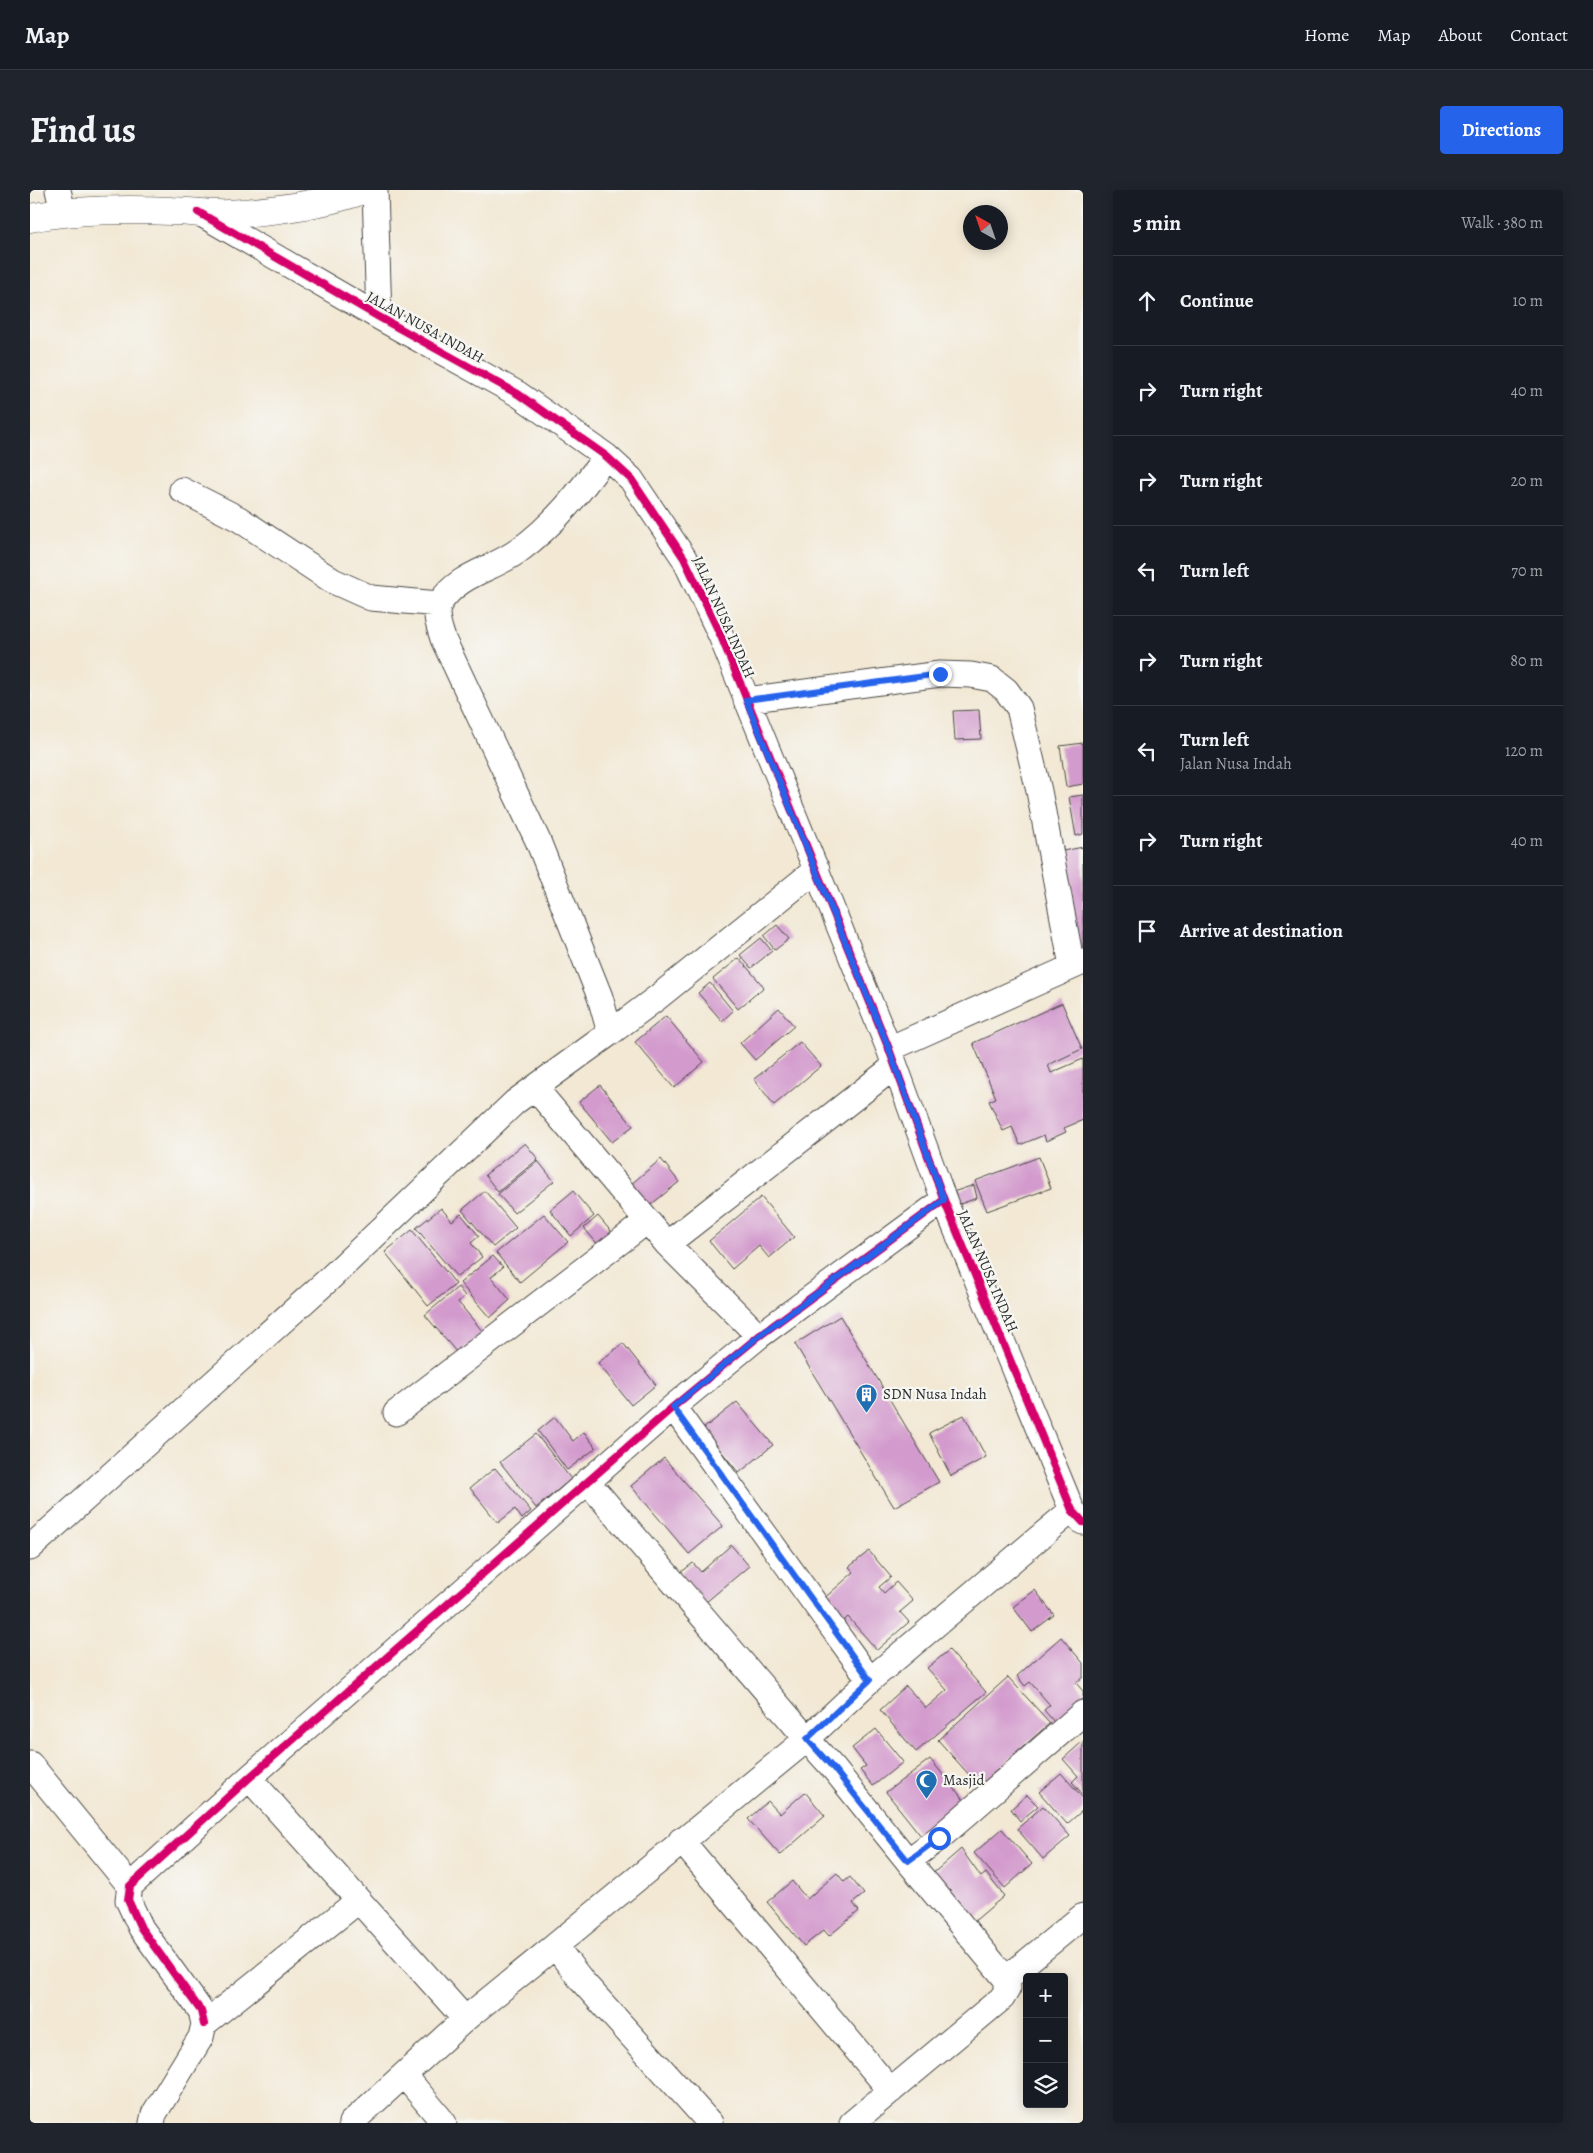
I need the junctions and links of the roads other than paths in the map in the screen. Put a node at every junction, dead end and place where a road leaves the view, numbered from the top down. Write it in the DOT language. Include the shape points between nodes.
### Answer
graph roads {
  1 [pos="363,190"];
  2 [pos="375,190"];
  3 [pos="60,201"];
  4 [pos="198,212"];
  5 [pos="30,218"];
  6 [pos="379,317"];
  7 [pos="606,456"];
  8 [pos="182,490"];
  9 [pos="439,604"];
  10 [pos="746,700"];
  11 [pos="817,869"];
  12 [pos="1078,964"];
  13 [pos="610,1033"];
  14 [pos="892,1058"];
  15 [pos="535,1088"];
  16 [pos="944,1200"];
  17 [pos="647,1221"];
  18 [pos="666,1244"];
  19 [pos="759,1336"];
  20 [pos="673,1407"];
  21 [pos="396,1413"];
  22 [pos="587,1481"];
  23 [pos="1078,1516"];
  24 [pos="30,1548"];
  25 [pos="870,1680"];
  26 [pos="1083,1713"];
  27 [pos="807,1739"];
  28 [pos="30,1764"];
  29 [pos="249,1778"];
  30 [pos="681,1840"];
  31 [pos="908,1861"];
  32 [pos="130,1886"];
  33 [pos="358,1902"];
  34 [pos="1083,1916"];
  35 [pos="555,1946"];
  36 [pos="1006,1979"];
  37 [pos="465,2019"];
  38 [pos="204,2024"];
  39 [pos="405,2076"];
  40 [pos="891,2090"];
  41 [pos="152,2123"];
  42 [pos="351,2123"];
  43 [pos="444,2123"];
  44 [pos="710,2123"];
  45 [pos="852,2123"];
  1 -- 4 [label="main road" via="342,198 292,207 226,214"];
  2 -- 6 [label="street"];
  3 -- 4 [label="main road"];
  3 -- 5 [label="main road"];
  4 -- 6 [label="street, JALAN NUSA INDAH"];
  6 -- 7 [label="street, JALAN NUSA INDAH" via="518,394"];
  7 -- 9 [label="street" via="577,496 547,528 516,552 453,586"];
  7 -- 10 [label="street, JALAN NUSA INDAH" via="631,480 684,558 721,636"];
  8 -- 9 [label="street" via="240,519 341,584 371,598"];
  9 -- 13 [label="street" via="437,616 443,639 538,841 600,997"];
  10 -- 11 [label="street, JALAN NUSA INDAH"];
  10 -- 12 [label="street" via="940,674 992,679 1006,690 1020,708"];
  11 -- 13 [label="street"];
  11 -- 14 [label="street, JALAN NUSA INDAH"];
  12 -- 14 [label="street"];
  13 -- 15 [label="street"];
  14 -- 16 [label="street, JALAN NUSA INDAH"];
  14 -- 18 [label="street"];
  15 -- 17 [label="street"];
  15 -- 24 [label="street" via="515,1102 328,1280"];
  16 -- 19 [label="street"];
  16 -- 23 [label="street, JALAN NUSA INDAH"];
  17 -- 18 [label="street"];
  17 -- 21 [label="street"];
  18 -- 19 [label="street"];
  19 -- 20 [label="street"];
  20 -- 22 [label="street"];
  20 -- 25 [label="street"];
  22 -- 27 [label="street"];
  22 -- 29 [label="street"];
  23 -- 25 [label="street"];
  25 -- 27 [label="street"];
  26 -- 31 [label="street"];
  27 -- 30 [label="street"];
  27 -- 31 [label="street"];
  28 -- 32 [label="street"];
  29 -- 32 [label="street"];
  29 -- 33 [label="street"];
  30 -- 35 [label="street"];
  30 -- 40 [label="street"];
  31 -- 36 [label="street"];
  32 -- 38 [label="street" via="128,1900 141,1928 201,2011"];
  33 -- 37 [label="street"];
  33 -- 38 [label="street"];
  34 -- 36 [label="street"];
  35 -- 37 [label="street"];
  35 -- 44 [label="street" via="582,1981"];
  36 -- 40 [label="street" via="1008,1988 1002,1998"];
  37 -- 39 [label="street"];
  38 -- 41 [label="street" via="201,2037 154,2114"];
  39 -- 42 [label="street"];
  39 -- 43 [label="street"];
  40 -- 45 [label="street"];
}
